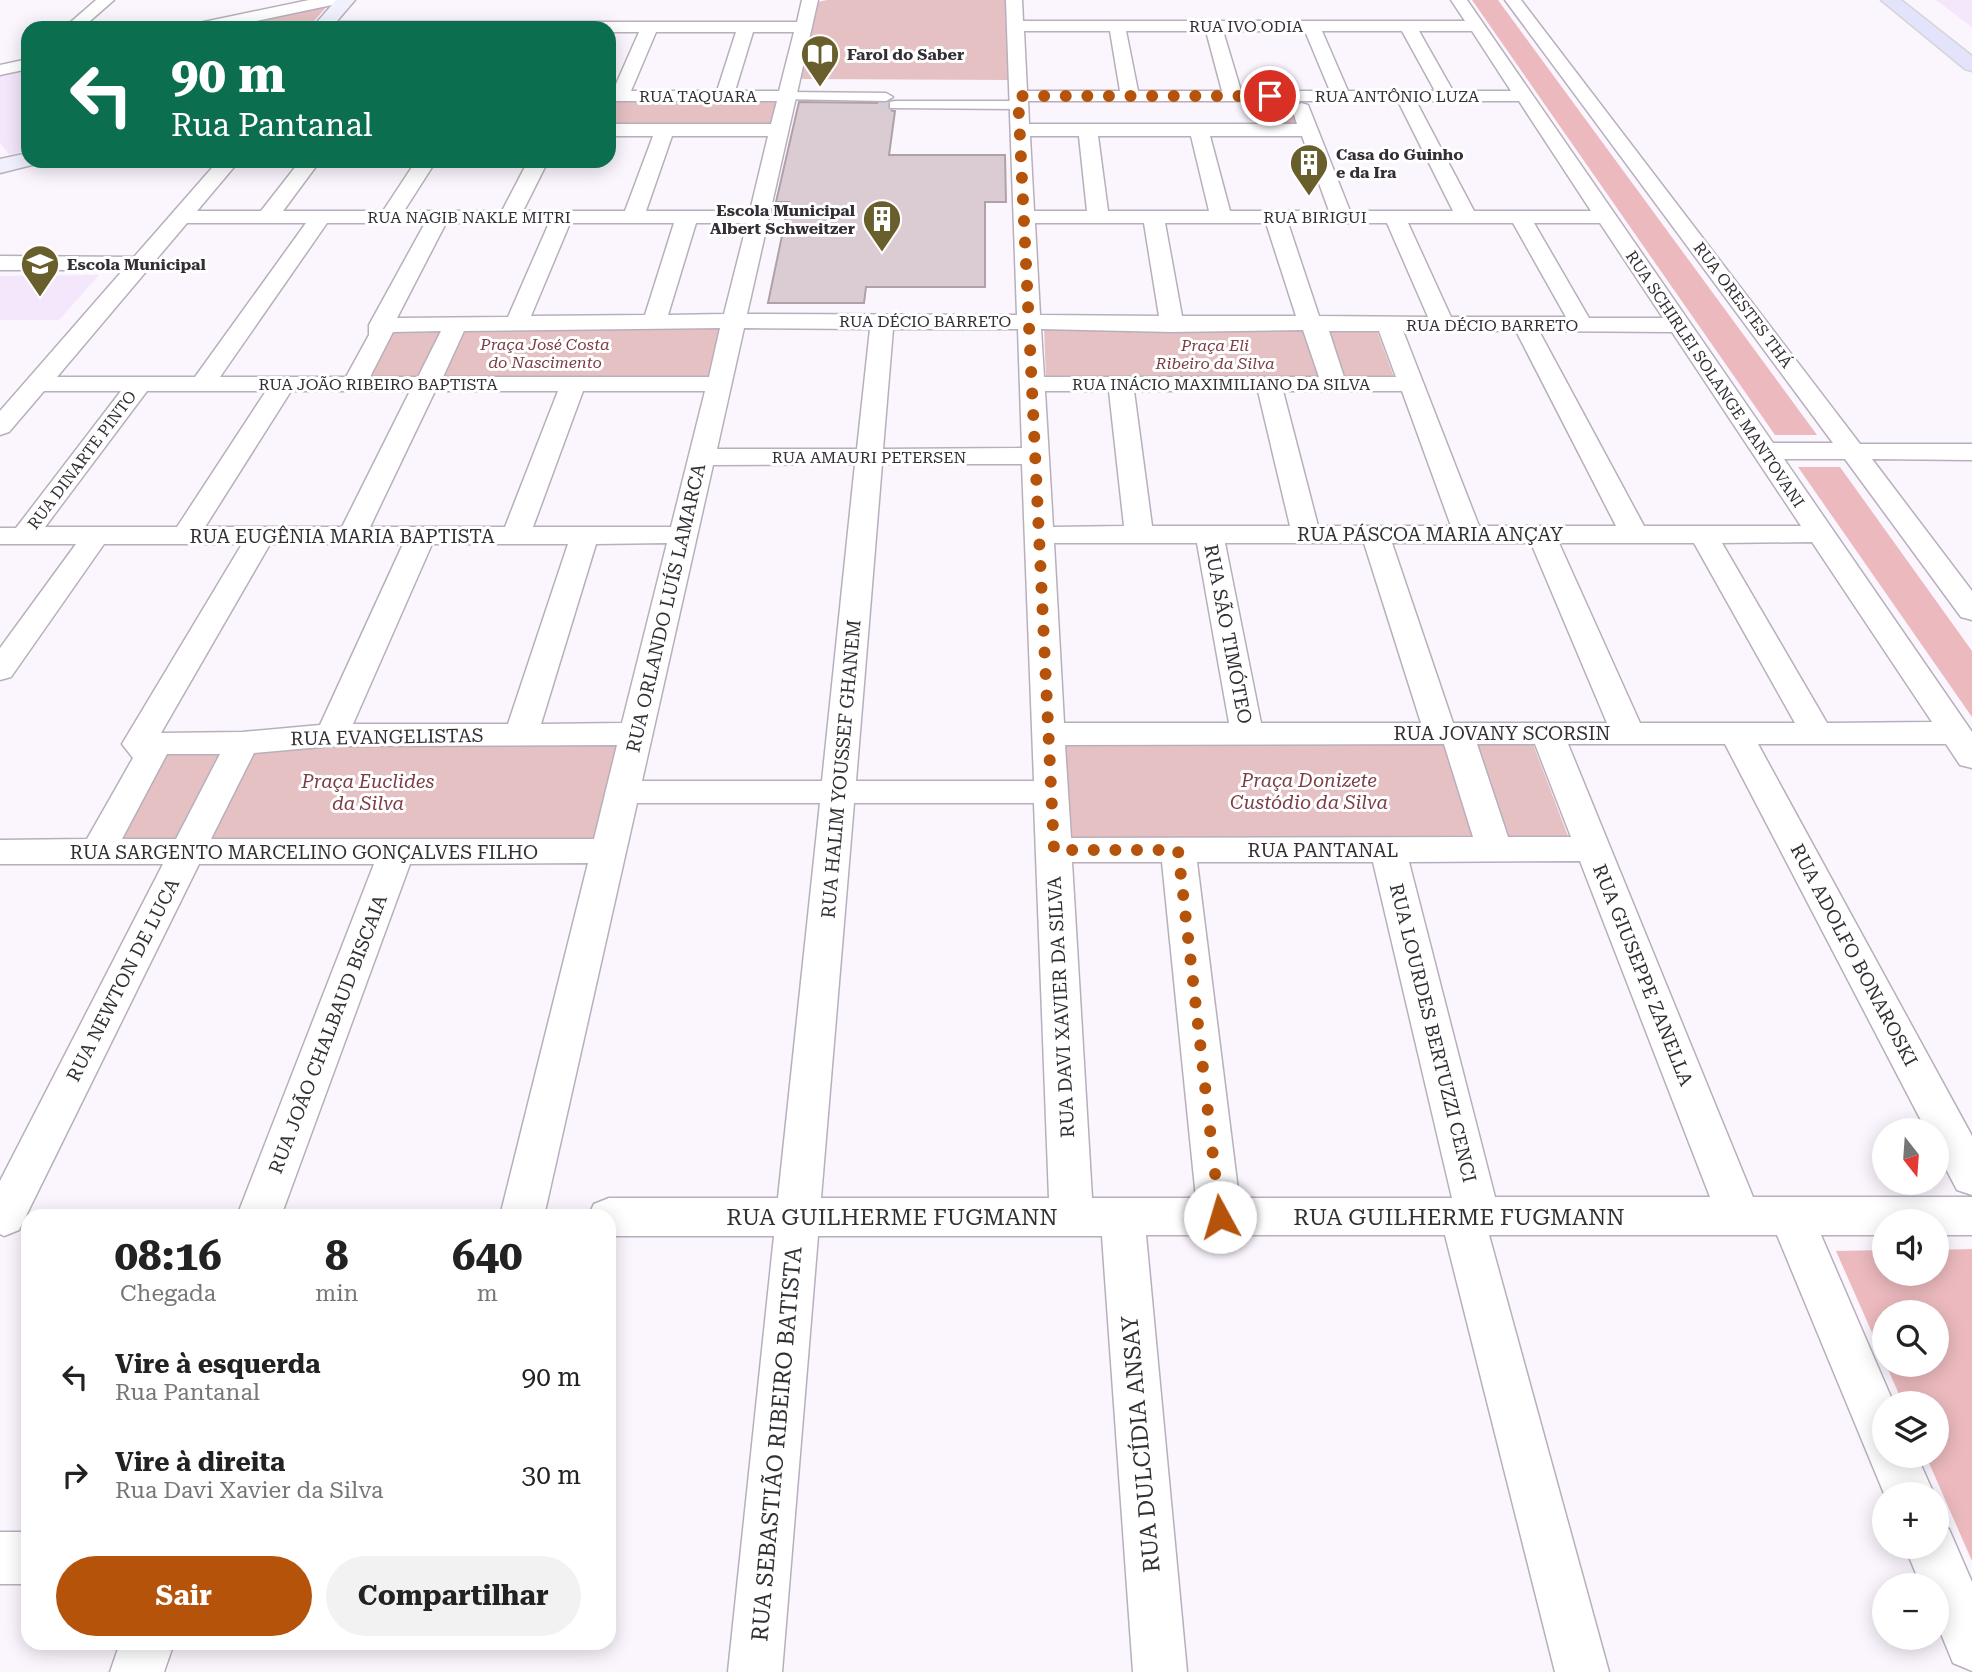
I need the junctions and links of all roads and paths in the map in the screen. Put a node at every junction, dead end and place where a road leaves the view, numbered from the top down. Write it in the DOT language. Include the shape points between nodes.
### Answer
graph roads {
  1 [pos="106,0"];
  2 [pos="331,0"];
  3 [pos="346,0"];
  4 [pos="368,0"];
  5 [pos="1459,0"];
  6 [pos="1513,0"];
  7 [pos="1890,0"];
  8 [pos="1915,0"];
  9 [pos="212,9"];
  10 [pos="427,9"];
  11 [pos="522,9"];
  12 [pos="617,9"];
  13 [pos="710,9"];
  14 [pos="1261,9"];
  15 [pos="1356,9"];
  16 [pos="807,13"];
  17 [pos="1015,13"];
  18 [pos="80,21"];
  19 [pos="199,21"];
  20 [pos="232,21"];
  21 [pos="327,21"];
  22 [pos="349,21"];
  23 [pos="418,21"];
  24 [pos="515,21"];
  25 [pos="611,21"];
  26 [pos="1116,26"];
  27 [pos="1213,26"];
  28 [pos="1268,26"];
  29 [pos="1311,26"];
  30 [pos="1364,26"];
  31 [pos="1408,26"];
  32 [pos="1477,26"];
  33 [pos="616,27"];
  34 [pos="650,27"];
  35 [pos="703,27"];
  36 [pos="746,27"];
  37 [pos="1972,44"];
  38 [pos="1972,65"];
  39 [pos="21,66"];
  40 [pos="0,70"];
  41 [pos="616,94"];
  42 [pos="616,96"];
  43 [pos="724,96"];
  44 [pos="788,96"];
  45 [pos="1130,96"];
  46 [pos="1239,96"];
  47 [pos="1296,96"];
  48 [pos="1341,96"];
  49 [pos="1404,96"];
  50 [pos="1447,96"];
  51 [pos="1524,96"];
  52 [pos="1019,110"];
  53 [pos="616,130"];
  54 [pos="665,130"];
  55 [pos="779,130"];
  56 [pos="1088,130"];
  57 [pos="1199,130"];
  58 [pos="1255,130"];
  59 [pos="1309,130"];
  60 [pos="21,161"];
  61 [pos="0,166"];
  62 [pos="223,168"];
  63 [pos="305,168"];
  64 [pos="421,168"];
  65 [pos="534,168"];
  66 [pos="180,217"];
  67 [pos="267,217"];
  68 [pos="321,217"];
  69 [pos="389,217"];
  70 [pos="509,217"];
  71 [pos="562,217"];
  72 [pos="632,217"];
  73 [pos="687,217"];
  74 [pos="759,217"];
  75 [pos="1024,217"];
  76 [pos="1098,217"];
  77 [pos="1153,217"];
  78 [pos="1221,217"];
  79 [pos="1275,217"];
  80 [pos="1342,217"];
  81 [pos="1395,217"];
  82 [pos="1467,217"];
  83 [pos="1520,217"];
  84 [pos="1606,217"];
  85 [pos="439,218"];
  86 [pos="0,263"];
  87 [pos="140,264"];
  88 [pos="882,321"];
  89 [pos="654,323"];
  90 [pos="734,323"];
  91 [pos="381,324"];
  92 [pos="456,324"];
  93 [pos="516,324"];
  94 [pos="1029,324"];
  95 [pos="1172,324"];
  96 [pos="1313,325"];
  97 [pos="1389,325"];
  98 [pos="1443,325"];
  99 [pos="1524,325"];
  100 [pos="1582,325"];
  101 [pos="1679,325"];
  102 [pos="37,384"];
  103 [pos="140,384"];
  104 [pos="202,384"];
  105 [pos="283,384"];
  106 [pos="354,384"];
  107 [pos="426,384"];
  108 [pos="573,384"];
  109 [pos="719,384"];
  110 [pos="1032,384"];
  111 [pos="1121,384"];
  112 [pos="1269,384"];
  113 [pos="1334,384"];
  114 [pos="1410,384"];
  115 [pos="3,421"];
  116 [pos="1765,451"];
  117 [pos="1854,452"];
  118 [pos="1972,452"];
  119 [pos="1035,456"];
  120 [pos="702,457"];
  121 [pos="870,457"];
  122 [pos="1209,534"];
  123 [pos="1306,534"];
  124 [pos="1375,534"];
  125 [pos="1468,534"];
  126 [pos="1541,534"];
  127 [pos="1634,534"];
  128 [pos="1703,534"];
  129 [pos="1821,534"];
  130 [pos="683,535"];
  131 [pos="1039,535"];
  132 [pos="1139,535"];
  133 [pos="12,536"];
  134 [pos="96,536"];
  135 [pos="185,536"];
  136 [pos="261,536"];
  137 [pos="352,536"];
  138 [pos="421,536"];
  139 [pos="515,536"];
  140 [pos="585,536"];
  141 [pos="1972,611"];
  142 [pos="0,670"];
  143 [pos="1547,733"];
  144 [pos="1628,733"];
  145 [pos="1736,733"];
  146 [pos="1817,733"];
  147 [pos="636,734"];
  148 [pos="1048,734"];
  149 [pos="1247,734"];
  150 [pos="1448,734"];
  151 [pos="332,735"];
  152 [pos="521,735"];
  153 [pos="242,743"];
  154 [pos="138,744"];
  155 [pos="1964,745"];
  156 [pos="622,792"];
  157 [pos="839,792"];
  158 [pos="1051,792"];
  159 [pos="1593,849"];
  160 [pos="1054,850"];
  161 [pos="1178,850"];
  162 [pos="1388,850"];
  163 [pos="1495,850"];
  164 [pos="397,851"];
  165 [pos="608,851"];
  166 [pos="0,852"];
  167 [pos="97,852"];
  168 [pos="187,852"];
  169 [pos="1972,1177"];
  170 [pos="262,1209"];
  171 [pos="524,1209"];
  172 [pos="1791,1216"];
  173 [pos="1972,1216"];
  174 [pos="11,1217"];
  175 [pos="616,1217"];
  176 [pos="799,1217"];
  177 [pos="1071,1217"];
  178 [pos="1122,1217"];
  179 [pos="1220,1217"];
  180 [pos="1470,1217"];
  181 [pos="1739,1217"];
  182 [pos="1872,1407"];
  183 [pos="0,1558"];
  184 [pos="21,1558"];
  185 [pos="1936,1559"];
  186 [pos="1972,1644"];
  187 [pos="145,1650"];
  188 [pos="137,1672"];
  189 [pos="755,1672"];
  190 [pos="1160,1672"];
  191 [pos="1581,1672"];
  1 -- 18 [label="street"];
  2 -- 20 [label="street"];
  3 -- 21 [label="main road"];
  4 -- 22 [label="main road"];
  5 -- 32 [label="street, RUA SCHIRLEI SOLANGE MANTOVANI"];
  6 -- 117 [label="street, RUA ORESTES THÁ"];
  7 -- 38 [label="main road"];
  8 -- 37 [label="main road"];
  9 -- 19 [label="street"];
  10 -- 23 [label="street"];
  11 -- 24 [label="street"];
  12 -- 25 [label="street"];
  13 -- 35 [label="street"];
  14 -- 28 [label="street"];
  15 -- 30 [label="street"];
  16 -- 36 [label="street"];
  16 -- 44 [label="street, RUA ORLANDO LUÍS LAMARCA"];
  17 -- 26 [label="street, RUA IVO ODIA"];
  17 -- 52 [label="street, RUA DAVI XAVIER DA SILVA"];
  26 -- 27 [label="street, RUA IVO ODIA" via="1170,20"];
  26 -- 45 [label="street"];
  27 -- 28 [label="street, RUA IVO ODIA"];
  27 -- 46 [label="street"];
  28 -- 29 [label="street, RUA IVO ODIA"];
  29 -- 30 [label="street, RUA IVO ODIA"];
  29 -- 48 [label="street"];
  30 -- 31 [label="street, RUA IVO ODIA"];
  31 -- 32 [label="street, RUA IVO ODIA"];
  31 -- 50 [label="street"];
  32 -- 51 [label="street, RUA SCHIRLEI SOLANGE MANTOVANI"];
  33 -- 34 [label="street"];
  34 -- 35 [label="street"];
  34 -- 41 [label="street"];
  35 -- 36 [label="street"];
  36 -- 43 [label="street"];
  39 -- 40 [label="street"];
  42 -- 43 [label="street, RUA TAQUARA"];
  43 -- 44 [label="street, RUA TAQUARA"];
  44 -- 52 [label="street"];
  44 -- 55 [label="street, RUA ORLANDO LUÍS LAMARCA"];
  45 -- 46 [label="street, RUA ANTÔNIO LUZA"];
  45 -- 52 [label="street, RUA ANTÔNIO LUZA"];
  46 -- 47 [label="street, RUA ANTÔNIO LUZA"];
  46 -- 58 [label="street"];
  47 -- 48 [label="street, RUA ANTÔNIO LUZA"];
  47 -- 59 [label="street"];
  48 -- 49 [label="street, RUA ANTÔNIO LUZA"];
  49 -- 50 [label="street, RUA ANTÔNIO LUZA"];
  49 -- 82 [label="street"];
  50 -- 51 [label="street, RUA ANTÔNIO LUZA"];
  51 -- 84 [label="street, RUA SCHIRLEI SOLANGE MANTOVANI"];
  52 -- 56 [label="street"];
  52 -- 75 [label="street, RUA DAVI XAVIER DA SILVA"];
  53 -- 54 [label="street"];
  54 -- 55 [label="street"];
  54 -- 72 [label="street"];
  55 -- 74 [label="street, RUA ORLANDO LUÍS LAMARCA"];
  56 -- 57 [label="street"];
  56 -- 76 [label="street"];
  57 -- 58 [label="street"];
  57 -- 78 [label="street"];
  58 -- 59 [label="street"];
  59 -- 80 [label="street"];
  60 -- 61 [label="main road"];
  62 -- 66 [label="street"];
  63 -- 67 [label="street"];
  64 -- 69 [label="street"];
  65 -- 70 [label="street"];
  66 -- 67 [label="street, RUA NAGIB NAKLE MITRI"];
  66 -- 87 [label="street"];
  67 -- 68 [label="street, RUA NAGIB NAKLE MITRI"];
  68 -- 69 [label="street, RUA NAGIB NAKLE MITRI"];
  68 -- 104 [label="street"];
  69 -- 85 [label="street, RUA NAGIB NAKLE MITRI"];
  70 -- 71 [label="street, RUA NAGIB NAKLE MITRI"];
  70 -- 85 [label="street, RUA NAGIB NAKLE MITRI"];
  71 -- 72 [label="street, RUA NAGIB NAKLE MITRI"];
  71 -- 93 [label="street"];
  72 -- 73 [label="street, RUA NAGIB NAKLE MITRI"];
  73 -- 74 [label="street, RUA NAGIB NAKLE MITRI"];
  73 -- 89 [label="street"];
  74 -- 90 [label="street, RUA ORLANDO LUÍS LAMARCA"];
  75 -- 76 [label="street, RUA BIRIGUI"];
  75 -- 94 [label="street, RUA DAVI XAVIER DA SILVA"];
  76 -- 77 [label="street, RUA BIRIGUI"];
  77 -- 78 [label="street, RUA BIRIGUI"];
  77 -- 95 [label="street"];
  78 -- 79 [label="street, RUA BIRIGUI"];
  79 -- 80 [label="street, RUA BIRIGUI"];
  79 -- 96 [label="street"];
  80 -- 81 [label="street, RUA BIRIGUI"];
  81 -- 82 [label="street, RUA BIRIGUI"];
  81 -- 98 [label="street"];
  82 -- 83 [label="street, RUA BIRIGUI"];
  83 -- 84 [label="street, RUA BIRIGUI"];
  83 -- 100 [label="street"];
  84 -- 101 [label="street, RUA SCHIRLEI SOLANGE MANTOVANI"];
  85 -- 91 [label="street"];
  86 -- 87 [label="street"];
  87 -- 102 [label="street"];
  88 -- 90 [label="street, RUA DÉCIO BARRETO"];
  88 -- 94 [label="street, RUA DÉCIO BARRETO"];
  88 -- 121 [label="street, RUA HALIM YOUSSEF GHANEM"];
  89 -- 90 [label="street, RUA DÉCIO BARRETO"];
  89 -- 93 [label="street, RUA DÉCIO BARRETO"];
  90 -- 109 [label="street, RUA ORLANDO LUÍS LAMARCA"];
  91 -- 92 [label="street, RUA DÉCIO BARRETO"];
  91 -- 106 [label="street" via="381,335"];
  92 -- 93 [label="street, RUA DÉCIO BARRETO"];
  92 -- 107 [label="street"];
  94 -- 95 [label="street, RUA DÉCIO BARRETO"];
  94 -- 110 [label="street, RUA DAVI XAVIER DA SILVA"];
  95 -- 96 [label="street, RUA DÉCIO BARRETO"];
  96 -- 97 [label="street, RUA DÉCIO BARRETO"];
  96 -- 113 [label="street"];
  97 -- 98 [label="street, RUA DÉCIO BARRETO"];
  97 -- 114 [label="street"];
  98 -- 99 [label="street, RUA DÉCIO BARRETO"];
  99 -- 100 [label="street, RUA DÉCIO BARRETO"];
  99 -- 127 [label="street"];
  100 -- 101 [label="street, RUA DÉCIO BARRETO"];
  101 -- 116 [label="street, RUA SCHIRLEI SOLANGE MANTOVANI"];
  102 -- 103 [label="street, RUA JOÃO RIBEIRO BAPTISTA"];
  102 -- 115 [label="street"];
  103 -- 104 [label="street, RUA JOÃO RIBEIRO BAPTISTA"];
  103 -- 133 [label="street, RUA DINARTE PINTO"];
  104 -- 105 [label="street, RUA JOÃO RIBEIRO BAPTISTA"];
  105 -- 106 [label="street, RUA JOÃO RIBEIRO BAPTISTA"];
  105 -- 135 [label="street"];
  106 -- 107 [label="street, RUA JOÃO RIBEIRO BAPTISTA"];
  107 -- 108 [label="street, RUA JOÃO RIBEIRO BAPTISTA"];
  107 -- 137 [label="street"];
  108 -- 109 [label="street, RUA JOÃO RIBEIRO BAPTISTA"];
  108 -- 139 [label="street"];
  109 -- 120 [label="street, RUA ORLANDO LUÍS LAMARCA"];
  110 -- 111 [label="street, RUA INÁCIO MAXIMILIANO DA SILVA"];
  110 -- 119 [label="street, RUA DAVI XAVIER DA SILVA"];
  111 -- 112 [label="street, RUA INÁCIO MAXIMILIANO DA SILVA"];
  111 -- 132 [label="street"];
  112 -- 113 [label="street, RUA INÁCIO MAXIMILIANO DA SILVA"];
  112 -- 123 [label="street"];
  113 -- 114 [label="street, RUA INÁCIO MAXIMILIANO DA SILVA"];
  114 -- 125 [label="street"];
  116 -- 117 [label="street"];
  116 -- 129 [label="street, RUA SCHIRLEI SOLANGE MANTOVANI"];
  117 -- 118 [label="street"];
  117 -- 141 [label="street, RUA ORESTES THÁ"];
  119 -- 121 [label="street, RUA AMAURI PETERSEN"];
  119 -- 131 [label="street, RUA DAVI XAVIER DA SILVA"];
  120 -- 121 [label="street, RUA AMAURI PETERSEN"];
  120 -- 130 [label="street, RUA ORLANDO LUÍS LAMARCA"];
  121 -- 157 [label="street, RUA HALIM YOUSSEF GHANEM"];
  122 -- 123 [label="street, RUA PÁSCOA MARIA ANÇAY"];
  122 -- 132 [label="street, RUA PÁSCOA MARIA ANÇAY"];
  122 -- 149 [label="street, RUA SÃO TIMÓTEO"];
  123 -- 124 [label="street, RUA PÁSCOA MARIA ANÇAY"];
  124 -- 125 [label="street, RUA PÁSCOA MARIA ANÇAY"];
  124 -- 150 [label="street"];
  125 -- 126 [label="street, RUA PÁSCOA MARIA ANÇAY"];
  126 -- 127 [label="street, RUA PÁSCOA MARIA ANÇAY"];
  126 -- 144 [label="street"];
  127 -- 128 [label="street, RUA PÁSCOA MARIA ANÇAY"];
  128 -- 129 [label="street, RUA PÁSCOA MARIA ANÇAY"];
  128 -- 146 [label="street"];
  129 -- 155 [label="street, RUA SCHIRLEI SOLANGE MANTOVANI"];
  130 -- 140 [label="street, RUA EUGÊNIA MARIA BAPTISTA"];
  130 -- 147 [label="street, RUA ORLANDO LUÍS LAMARCA"];
  131 -- 132 [label="street, RUA PÁSCOA MARIA ANÇAY"];
  131 -- 148 [label="street, RUA DAVI XAVIER DA SILVA"];
  133 -- 134 [label="street, RUA EUGÊNIA MARIA BAPTISTA"];
  134 -- 135 [label="street, RUA EUGÊNIA MARIA BAPTISTA"];
  134 -- 142 [label="street"];
  135 -- 136 [label="street, RUA EUGÊNIA MARIA BAPTISTA"];
  136 -- 137 [label="street, RUA EUGÊNIA MARIA BAPTISTA"];
  136 -- 154 [label="street"];
  137 -- 138 [label="street, RUA EUGÊNIA MARIA BAPTISTA"];
  138 -- 139 [label="street, RUA EUGÊNIA MARIA BAPTISTA"];
  138 -- 151 [label="street"];
  139 -- 140 [label="street, RUA EUGÊNIA MARIA BAPTISTA"];
  140 -- 152 [label="street"];
  143 -- 144 [label="street, RUA JOVANY SCORSIN"];
  143 -- 150 [label="street, RUA JOVANY SCORSIN"];
  143 -- 159 [label="street, RUA GIUSEPPE ZANELLA"];
  144 -- 145 [label="street, RUA JOVANY SCORSIN"];
  145 -- 146 [label="street, RUA JOVANY SCORSIN"];
  145 -- 169 [label="street, RUA ADOLFO BONAROSKI"];
  146 -- 155 [label="street, RUA JOVANY SCORSIN"];
  147 -- 152 [label="street, RUA EVANGELISTAS"];
  147 -- 156 [label="street, RUA ORLANDO LUÍS LAMARCA"];
  148 -- 149 [label="street, RUA JOVANY SCORSIN"];
  148 -- 158 [label="street, RUA DAVI XAVIER DA SILVA"];
  149 -- 150 [label="street, RUA JOVANY SCORSIN"];
  150 -- 163 [label="street"];
  151 -- 152 [label="street, RUA EVANGELISTAS"];
  151 -- 153 [label="street, RUA EVANGELISTAS"];
  153 -- 154 [label="street, RUA EVANGELISTAS"];
  153 -- 168 [label="street, RUA NEWTON DE LUCA"];
  154 -- 167 [label="street" via="152,756"];
  156 -- 157 [label="street"];
  156 -- 165 [label="street, RUA ORLANDO LUÍS LAMARCA"];
  157 -- 158 [label="street"];
  157 -- 176 [label="street, RUA HALIM YOUSSEF GHANEM"];
  158 -- 160 [label="street, RUA DAVI XAVIER DA SILVA"];
  159 -- 163 [label="street, RUA PANTANAL"];
  159 -- 181 [label="street, RUA GIUSEPPE ZANELLA"];
  160 -- 161 [label="street, RUA PANTANAL"];
  160 -- 177 [label="street, RUA DAVI XAVIER DA SILVA"];
  161 -- 162 [label="street, RUA PANTANAL"];
  161 -- 179 [label="street"];
  162 -- 163 [label="street, RUA PANTANAL"];
  162 -- 180 [label="street, RUA LOURDES BERTUZZI CENCI"];
  164 -- 165 [label="street, RUA SARGENTO MARCELINO GONÇALVES FILHO"];
  164 -- 168 [label="street, RUA SARGENTO MARCELINO GONÇALVES FILHO"];
  164 -- 170 [label="street, RUA JOÃO CHALBAUD BISCAIA"];
  165 -- 171 [label="street, RUA ORLANDO LUÍS LAMARCA"];
  166 -- 167 [label="street, RUA SARGENTO MARCELINO GONÇALVES FILHO"];
  167 -- 168 [label="street, RUA SARGENTO MARCELINO GONÇALVES FILHO"];
  168 -- 174 [label="street, RUA NEWTON DE LUCA"];
  172 -- 173 [label="street, RUA GUILHERME FUGMANN"];
  172 -- 181 [label="street, RUA GUILHERME FUGMANN"];
  172 -- 182 [label="street"];
  175 -- 176 [label="street, RUA GUILHERME FUGMANN"];
  176 -- 177 [label="street, RUA GUILHERME FUGMANN"];
  176 -- 189 [label="street, RUA SEBASTIÃO RIBEIRO BATISTA"];
  177 -- 178 [label="street, RUA GUILHERME FUGMANN"];
  178 -- 179 [label="street, RUA GUILHERME FUGMANN"];
  178 -- 190 [label="street, RUA DULCÍDIA ANSAY"];
  179 -- 180 [label="street, RUA GUILHERME FUGMANN"];
  180 -- 181 [label="street, RUA GUILHERME FUGMANN"];
  180 -- 191 [label="street, RUA LOURDES BERTUZZI CENCI"];
  183 -- 184 [label="street"];
  185 -- 186 [label="street"];
  187 -- 188 [label="street"];
}
